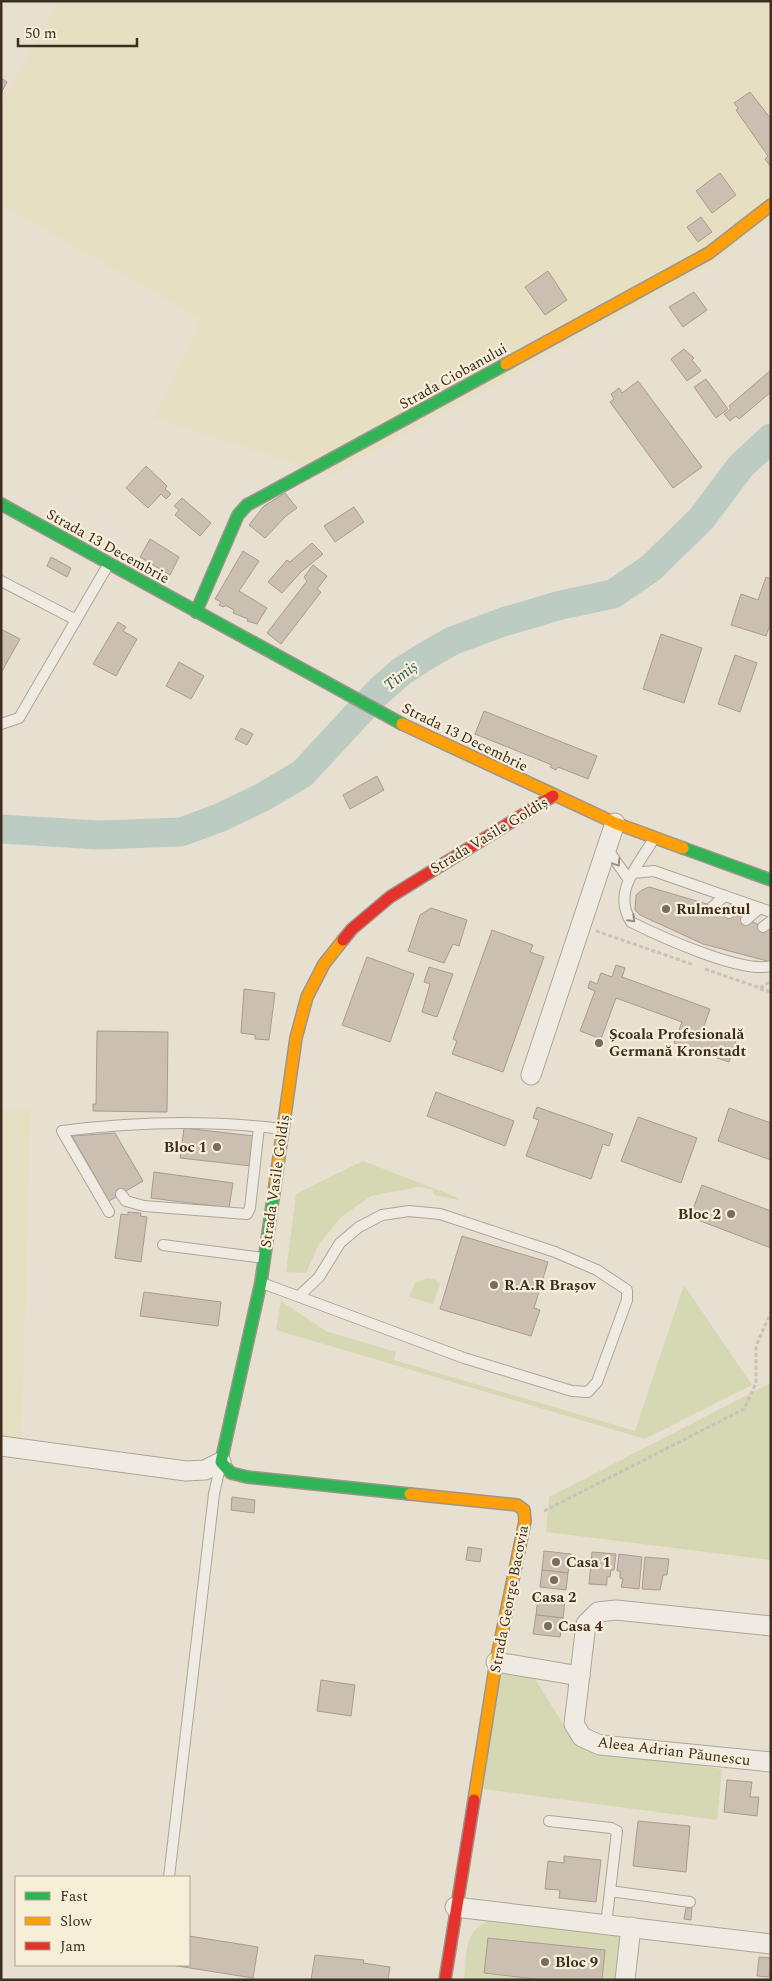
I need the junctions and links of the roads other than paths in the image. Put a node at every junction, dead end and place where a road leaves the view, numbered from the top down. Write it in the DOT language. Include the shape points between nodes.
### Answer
graph roads {
  1 [pos="771,205"];
  2 [pos="1,504"];
  3 [pos="108,564"];
  4 [pos="1,581"];
  5 [pos="196,612"];
  6 [pos="76,620"];
  7 [pos="1,724"];
  8 [pos="553,796"];
  9 [pos="615,823"];
  10 [pos="654,839"];
  11 [pos="606,846"];
  12 [pos="631,877"];
  13 [pos="771,880"];
  14 [pos="725,896"];
  15 [pos="742,902"];
  16 [pos="713,906"];
  17 [pos="760,908"];
  18 [pos="771,912"];
  19 [pos="729,913"];
  20 [pos="746,920"];
  21 [pos="749,957"];
  22 [pos="741,964"];
  23 [pos="771,966"];
  24 [pos="531,1075"];
  25 [pos="259,1127"];
  26 [pos="282,1129"];
  27 [pos="252,1189"];
  28 [pos="274,1190"];
  29 [pos="121,1194"];
  30 [pos="109,1212"];
  31 [pos="163,1245"];
  32 [pos="265,1258"];
  33 [pos="261,1282"];
  34 [pos="299,1296"];
  35 [pos="1,1446"];
  36 [pos="221,1462"];
  37 [pos="771,1626"];
  38 [pos="496,1662"];
  39 [pos="580,1676"];
  40 [pos="771,1762"];
  41 [pos="549,1821"];
  42 [pos="169,1876"];
  43 [pos="610,1890"];
  44 [pos="690,1902"];
  45 [pos="456,1907"];
  46 [pos="606,1924"];
  47 [pos="631,1927"];
  48 [pos="771,1944"];
  49 [pos="445,1980"];
  50 [pos="624,1980"];
  1 -- 5 [label="street, Strada Ciobanului" via="709,253 248,505 238,515"];
  2 -- 3 [label="street, Strada 13 Decembrie"];
  3 -- 5 [label="street, Strada 13 Decembrie"];
  3 -- 6 [label="lane"];
  4 -- 6 [label="lane"];
  5 -- 8 [label="street, Strada 13 Decembrie" via="413,730"];
  6 -- 7 [label="lane" via="19,718"];
  8 -- 9 [label="street, Strada 13 Decembrie"];
  8 -- 26 [label="street, Strada Vasile Goldiș" via="411,883 352,929 324,964 307,997 296,1038"];
  9 -- 10 [label="street, Strada 13 Decembrie"];
  9 -- 11 [label="street"];
  10 -- 12 [label="lane"];
  10 -- 13 [label="street, Strada 13 Decembrie"];
  11 -- 12 [label="lane, one-way"];
  11 -- 24 [label="street"];
  12 -- 14 [label="lane" via="654,871"];
  12 -- 22 [label="lane, one-way" via="624,890 623,904 631,922 727,955"];
  14 -- 15 [label="lane"];
  14 -- 16 [label="lane"];
  15 -- 17 [label="lane"];
  15 -- 19 [label="lane"];
  17 -- 18 [label="lane"];
  17 -- 20 [label="lane"];
  21 -- 22 [label="lane"];
  22 -- 23 [label="lane"];
  25 -- 26 [label="lane"];
  25 -- 27 [label="lane"];
  25 -- 30 [label="lane" via="140,1125 62,1131"];
  26 -- 28 [label="street, Strada Vasile Goldiș"];
  27 -- 28 [label="lane"];
  27 -- 29 [label="lane" via="247,1214 144,1206 126,1201"];
  28 -- 32 [label="street, Strada Vasile Goldiș"];
  31 -- 32 [label="lane"];
  32 -- 33 [label="street, Strada Vasile Goldiș"];
  33 -- 34 [label="lane"];
  33 -- 36 [label="street, Strada Vasile Goldiș"];
  34 -- 34 [label="lane" via="464,1358 572,1391 588,1392 597,1382 627,1300 627,1290 597,1270 555,1252 440,1214 409,1211 382,1215 359,1227 340,1244 318,1277"];
  35 -- 36 [label="street" via="186,1471 205,1470"];
  36 -- 38 [label="street, Strada George Bacovia" via="231,1473 247,1477 517,1505 524,1510 525,1521"];
  36 -- 42 [label="lane" via="214,1494"];
  37 -- 39 [label="street, Aleea Adrian Păunescu" via="616,1610 598,1612 586,1624"];
  38 -- 39 [label="street"];
  38 -- 45 [label="street, Strada George Bacovia"];
  39 -- 40 [label="street, Aleea Adrian Păunescu" via="574,1724 582,1737 600,1745"];
  41 -- 43 [label="lane" via="616,1831"];
  43 -- 44 [label="lane"];
  43 -- 46 [label="lane"];
  45 -- 46 [label="street"];
  45 -- 49 [label="street, Strada George Bacovia"];
  46 -- 47 [label="street"];
  47 -- 48 [label="street"];
  47 -- 50 [label="street"];
}
